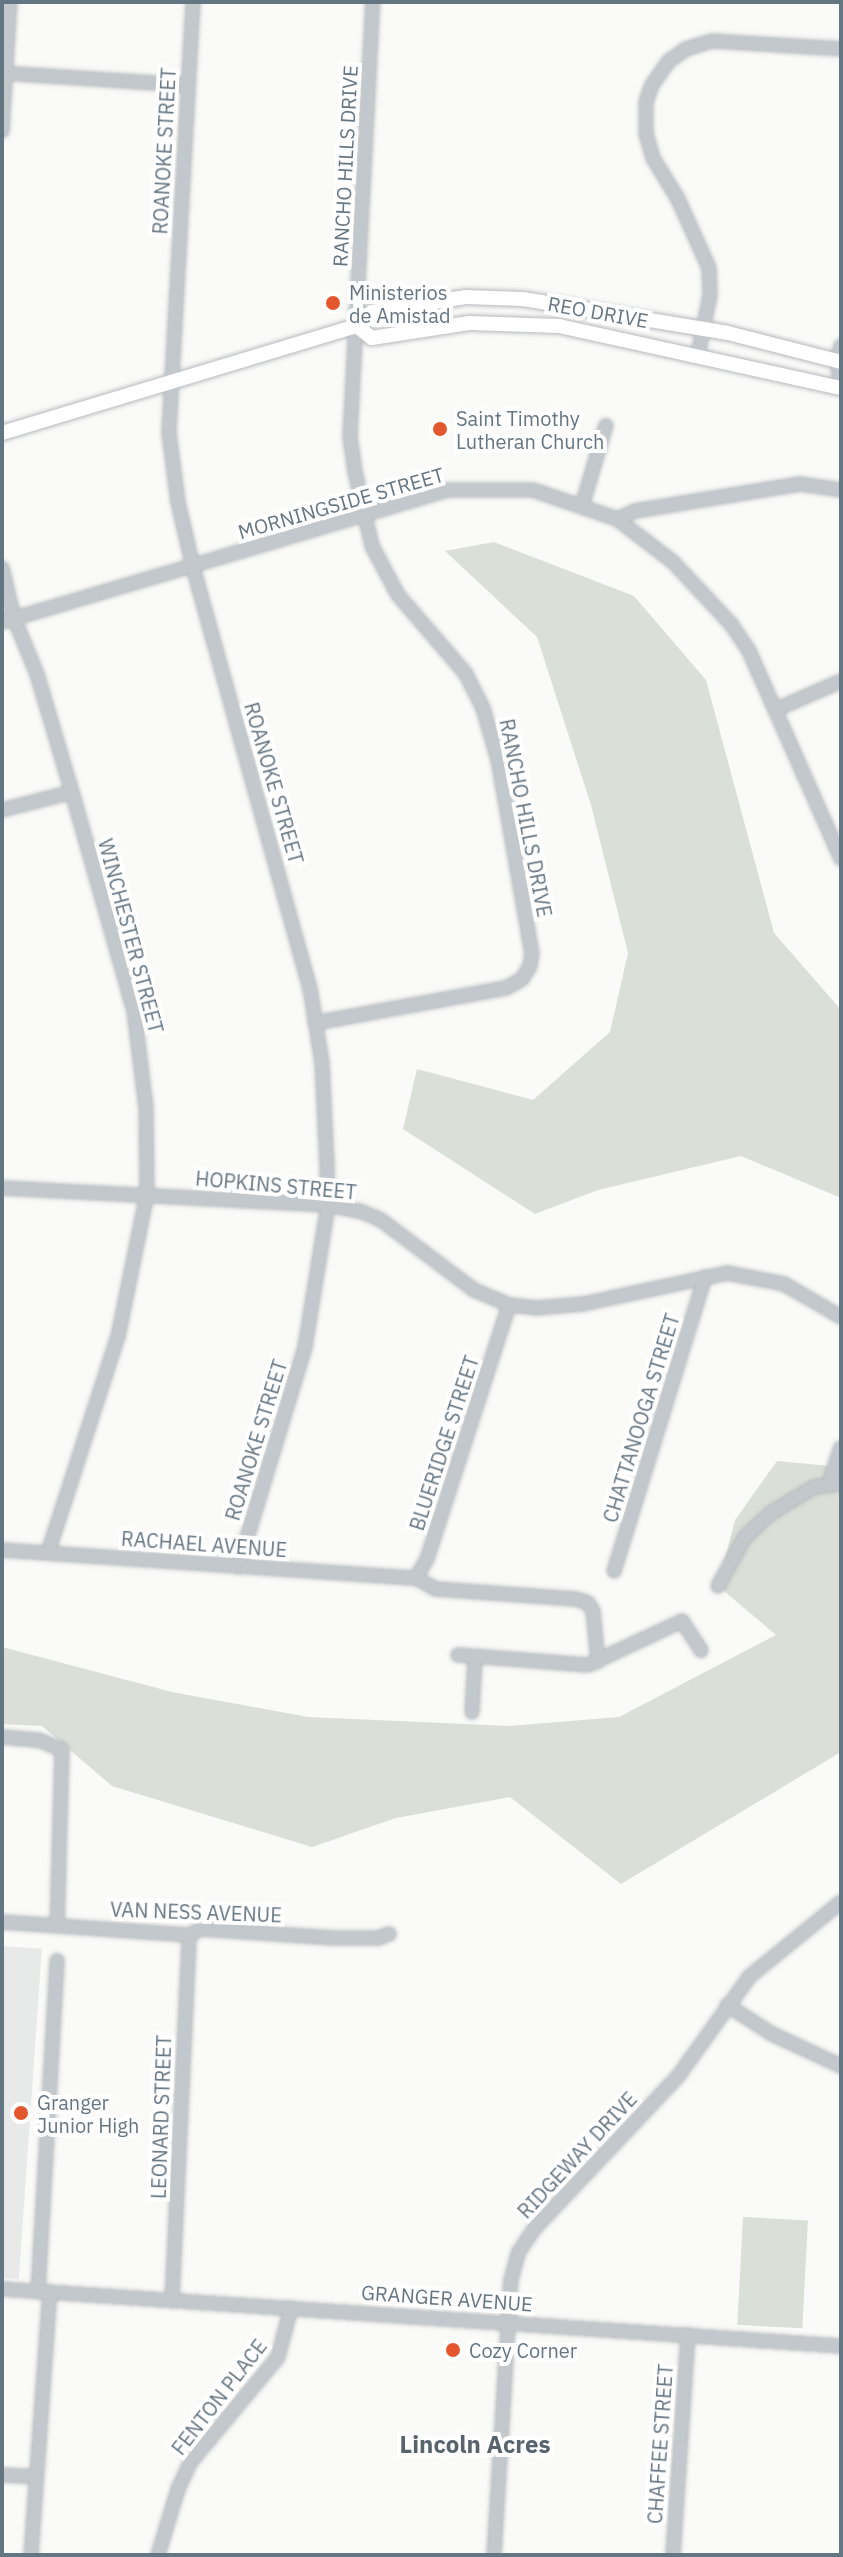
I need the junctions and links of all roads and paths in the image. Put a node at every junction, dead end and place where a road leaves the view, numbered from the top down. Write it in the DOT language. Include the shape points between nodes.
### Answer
graph roads {
  1 [pos="10,2"];
  2 [pos="193,2"];
  3 [pos="373,2"];
  4 [pos="841,49"];
  5 [pos="4,73"];
  6 [pos="188,85"];
  7 [pos="2,131"];
  8 [pos="357,326"];
  9 [pos="705,329"];
  10 [pos="698,355"];
  11 [pos="840,356"];
  12 [pos="171,382"];
  13 [pos="841,387"];
  14 [pos="606,425"];
  15 [pos="2,433"];
  16 [pos="841,490"];
  17 [pos="582,506"];
  18 [pos="365,515"];
  19 [pos="617,519"];
  20 [pos="193,567"];
  21 [pos="2,568"];
  22 [pos="8,620"];
  23 [pos="841,681"];
  24 [pos="775,710"];
  25 [pos="72,792"];
  26 [pos="2,810"];
  27 [pos="841,859"];
  28 [pos="315,1023"];
  29 [pos="2,1188"];
  30 [pos="147,1194"];
  31 [pos="328,1205"];
  32 [pos="705,1277"];
  33 [pos="509,1305"];
  34 [pos="841,1317"];
  35 [pos="841,1448"];
  36 [pos="835,1484"];
  37 [pos="2,1550"];
  38 [pos="48,1553"];
  39 [pos="238,1567"];
  40 [pos="614,1571"];
  41 [pos="409,1578"];
  42 [pos="718,1586"];
  43 [pos="701,1650"];
  44 [pos="458,1655"];
  45 [pos="475,1658"];
  46 [pos="598,1662"];
  47 [pos="472,1712"];
  48 [pos="2,1737"];
  49 [pos="841,1902"];
  50 [pos="2,1922"];
  51 [pos="57,1926"];
  52 [pos="389,1934"];
  53 [pos="189,1935"];
  54 [pos="57,1961"];
  55 [pos="727,2005"];
  56 [pos="841,2066"];
  57 [pos="2,2289"];
  58 [pos="44,2292"];
  59 [pos="172,2301"];
  60 [pos="291,2308"];
  61 [pos="508,2321"];
  62 [pos="688,2335"];
  63 [pos="841,2346"];
  64 [pos="2,2475"];
  65 [pos="36,2477"];
  66 [pos="31,2555"];
  67 [pos="158,2555"];
  68 [pos="494,2555"];
  69 [pos="673,2555"];
  1 -- 5 [label="street"];
  2 -- 6 [label="street, ROANOKE STREET"];
  3 -- 8 [label="street, RANCHO HILLS DRIVE"];
  4 -- 9 [label="street" via="712,41 686,49 662,69 646,102 646,134 709,268"];
  5 -- 6 [label="street"];
  5 -- 7 [label="street"];
  6 -- 12 [label="street, ROANOKE STREET"];
  8 -- 9 [label="main road, REO DRIVE" via="372,312 466,297 523,299"];
  8 -- 10 [label="main road, REO DRIVE" via="372,338 469,323 535,323"];
  8 -- 12 [label="main road, REO DRIVE"];
  8 -- 18 [label="street, RANCHO HILLS DRIVE" via="350,436"];
  9 -- 10 [label="street"];
  9 -- 11 [label="main road, REO DRIVE"];
  10 -- 13 [label="main road, REO DRIVE"];
  11 -- 13 [label="street"];
  12 -- 15 [label="main road, REO DRIVE"];
  12 -- 20 [label="street, ROANOKE STREET" via="169,433"];
  14 -- 17 [label="street"];
  16 -- 19 [label="street" via="800,484 635,511"];
  17 -- 18 [label="street, MORNINGSIDE STREET" via="533,490 463,489"];
  17 -- 19 [label="street, MORNINGSIDE STREET"];
  18 -- 20 [label="street, MORNINGSIDE STREET"];
  18 -- 28 [label="street, RANCHO HILLS DRIVE" via="372,546 398,595 466,674 483,708 498,760 532,954 522,979 498,989"];
  19 -- 24 [label="street, MORNINGSIDE STREET" via="673,562 731,624"];
  20 -- 22 [label="street, MORNINGSIDE STREET"];
  20 -- 28 [label="street, ROANOKE STREET" via="306,972"];
  21 -- 22 [label="street, WINCHESTER STREET"];
  22 -- 25 [label="street, WINCHESTER STREET" via="37,674"];
  23 -- 24 [label="street"];
  24 -- 27 [label="street, MORNINGSIDE STREET"];
  25 -- 26 [label="street"];
  25 -- 30 [label="street, WINCHESTER STREET" via="134,1011 146,1107"];
  28 -- 31 [label="street, ROANOKE STREET" via="322,1063"];
  29 -- 30 [label="street, HOPKINS STREET"];
  30 -- 31 [label="street, HOPKINS STREET"];
  30 -- 38 [label="street, WINCHESTER STREET" via="118,1336"];
  31 -- 33 [label="street, HOPKINS STREET" via="381,1220 463,1282"];
  31 -- 39 [label="street, ROANOKE STREET" via="305,1347"];
  32 -- 33 [label="street, HOPKINS STREET" via="583,1304"];
  32 -- 34 [label="street, HOPKINS STREET" via="727,1273 767,1279 794,1288"];
  32 -- 40 [label="street, CHATTANOOGA STREET"];
  33 -- 41 [label="street, BLUERIDGE STREET" via="427,1559"];
  35 -- 36 [label="street"];
  36 -- 42 [label="street" via="795,1496 771,1513 745,1537"];
  37 -- 38 [label="street, RACHAEL AVENUE"];
  38 -- 39 [label="street, RACHAEL AVENUE"];
  39 -- 41 [label="street, RACHAEL AVENUE"];
  41 -- 46 [label="street, RACHAEL AVENUE" via="436,1589 588,1603"];
  43 -- 46 [label="street" via="682,1621"];
  44 -- 45 [label="street"];
  45 -- 46 [label="street"];
  45 -- 47 [label="street"];
  48 -- 51 [label="street" via="39,1740 62,1750"];
  49 -- 55 [label="street, RIDGEWAY DRIVE" via="750,1976"];
  50 -- 51 [label="street, VAN NESS AVENUE"];
  51 -- 53 [label="street, VAN NESS AVENUE"];
  52 -- 53 [label="street, VAN NESS AVENUE" via="334,1938 201,1929"];
  53 -- 59 [label="street, LEONARD STREET"];
  54 -- 58 [label="street"];
  55 -- 56 [label="street" via="772,2034"];
  55 -- 61 [label="street, RIDGEWAY DRIVE" via="679,2075 535,2228 518,2253"];
  57 -- 58 [label="street, GRANGER AVENUE"];
  58 -- 59 [label="street, GRANGER AVENUE"];
  58 -- 65 [label="street"];
  59 -- 60 [label="street, GRANGER AVENUE"];
  60 -- 61 [label="street, GRANGER AVENUE"];
  60 -- 67 [label="street, FENTON PLACE" via="278,2357 190,2463"];
  61 -- 62 [label="street, GRANGER AVENUE"];
  61 -- 68 [label="street, RIDGEWAY DRIVE"];
  62 -- 63 [label="street, GRANGER AVENUE"];
  62 -- 69 [label="street, CHAFFEE STREET"];
  64 -- 65 [label="street"];
  65 -- 66 [label="street"];
}
